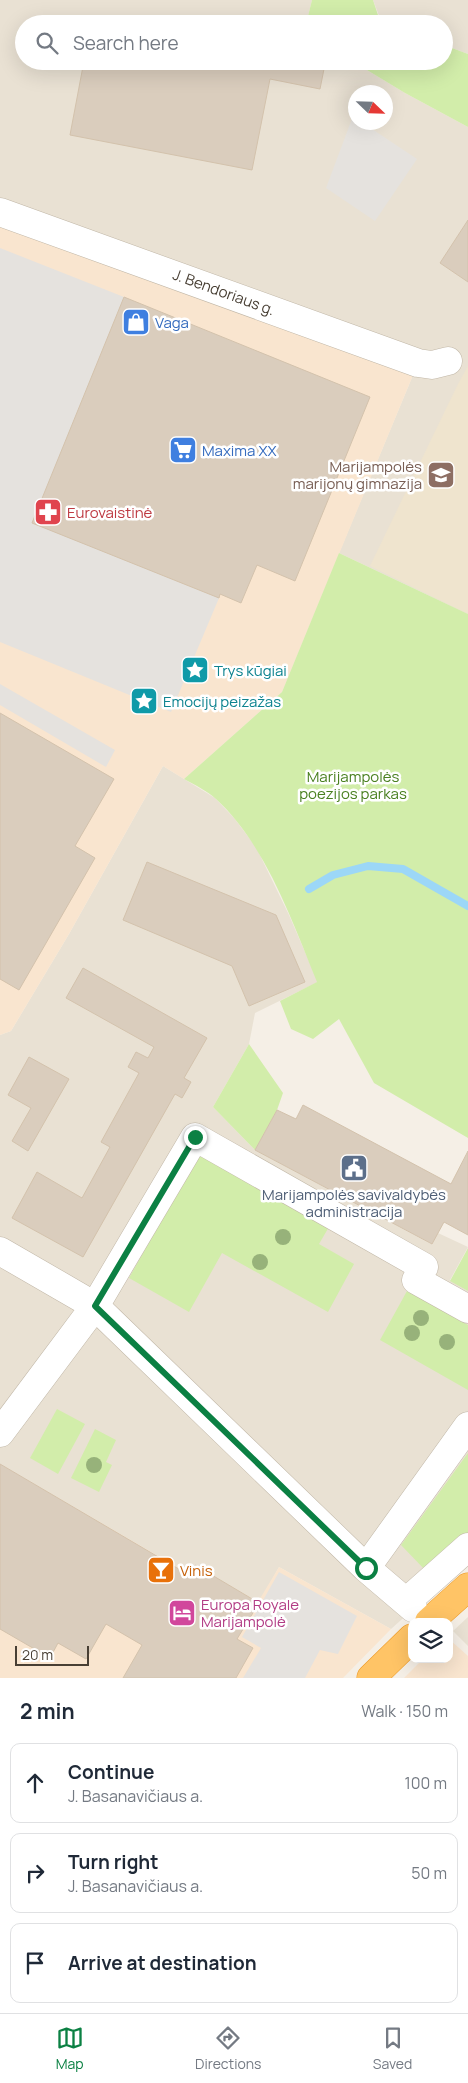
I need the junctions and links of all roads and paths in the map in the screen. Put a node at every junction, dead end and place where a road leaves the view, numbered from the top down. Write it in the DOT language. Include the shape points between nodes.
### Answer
graph roads {
  1 [pos="0,212"];
  2 [pos="448,361"];
  3 [pos="0,1251"];
  4 [pos="95,1306"];
  5 [pos="468,1309"];
  6 [pos="468,1426"];
  7 [pos="0,1433"];
  8 [pos="468,1548"];
  9 [pos="366,1568"];
  10 [pos="468,1587"];
  11 [pos="416,1611"];
  12 [pos="408,1642"];
  13 [pos="371,1678"];
  1 -- 2 [label="street, J. Bendoriaus g." via="418,363 432,365"];
  3 -- 4 [label="street"];
  4 -- 5 [label="street" via="195,1137 424,1267 416,1280"];
  4 -- 7 [label="street"];
  4 -- 9 [label="street"];
  6 -- 9 [label="street"];
  8 -- 11 [label="street"];
  9 -- 11 [label="street"];
  10 -- 11 [label="highway"];
  12 -- 13 [label="highway"];
}
